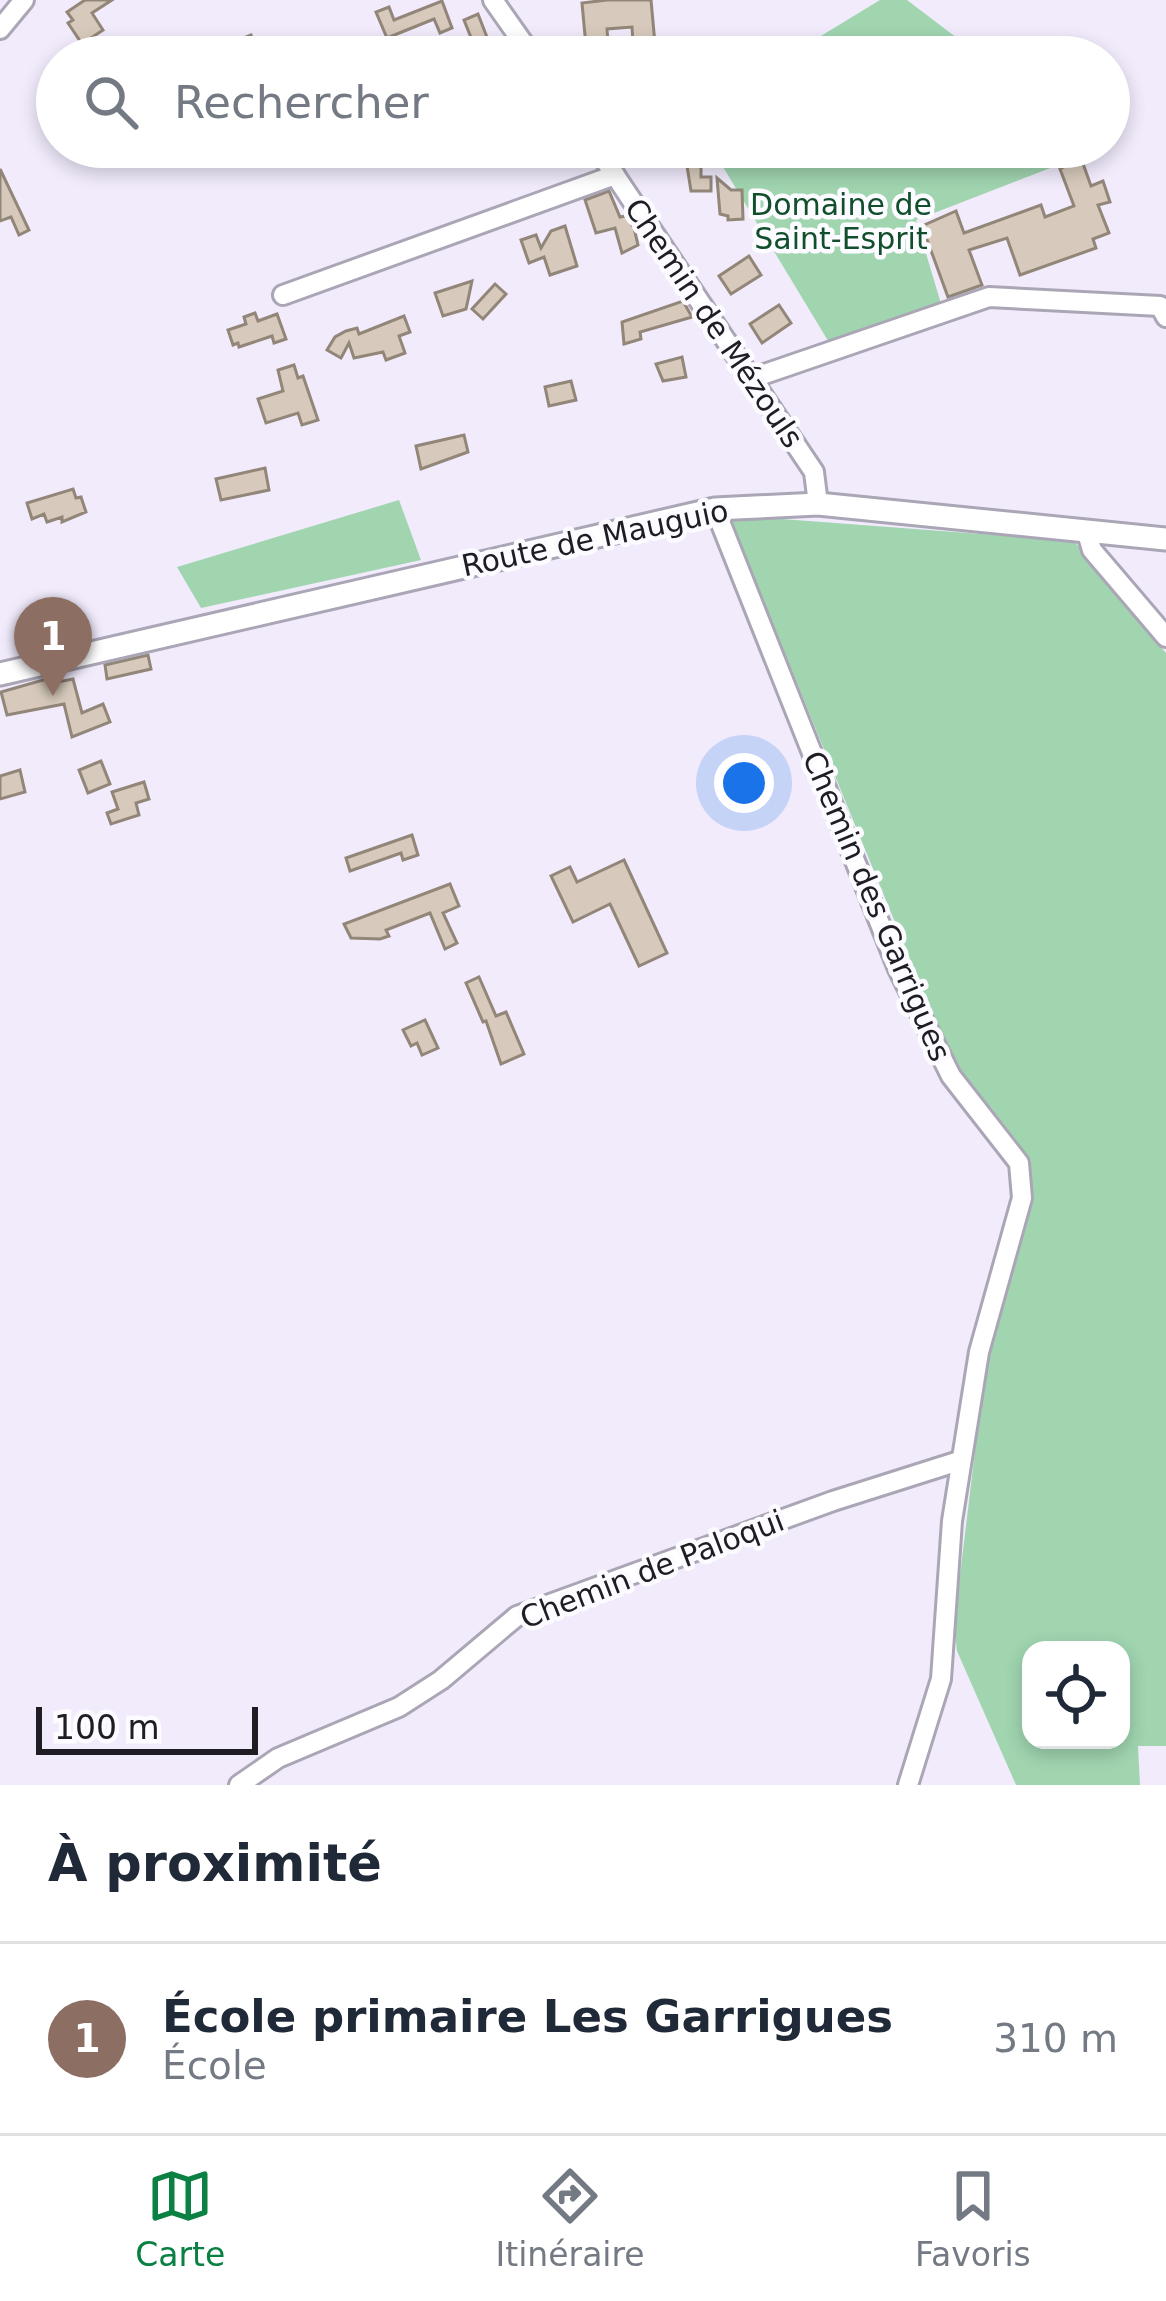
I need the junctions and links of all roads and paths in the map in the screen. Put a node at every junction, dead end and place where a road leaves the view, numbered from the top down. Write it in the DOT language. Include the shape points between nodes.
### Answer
graph roads {
  1 [pos="24,0"];
  2 [pos="493,0"];
  3 [pos="0,29"];
  4 [pos="518,36"];
  5 [pos="610,168"];
  6 [pos="615,175"];
  7 [pos="283,296"];
  8 [pos="1166,317"];
  9 [pos="750,379"];
  10 [pos="818,504"];
  11 [pos="715,509"];
  12 [pos="1086,530"];
  13 [pos="1166,539"];
  14 [pos="1166,637"];
  15 [pos="0,674"];
  16 [pos="959,1461"];
  17 [pos="239,1785"];
  18 [pos="908,1785"];
  1 -- 3 [label="street"];
  2 -- 4 [label="street"];
  5 -- 6 [label="street, Chemin de Mézouls"];
  6 -- 7 [label="street"];
  6 -- 9 [label="street, Chemin de Mézouls"];
  8 -- 9 [label="street" via="1160,306 989,297"];
  9 -- 10 [label="street, Chemin de Mézouls" via="814,472"];
  10 -- 11 [label="street, Route de Mauguio"];
  10 -- 12 [label="street, Route de Mauguio"];
  11 -- 15 [label="street, Route de Mauguio"];
  11 -- 16 [label="street, Chemin des Garrigues" via="898,969 950,1076 1021,1172 1022,1198"];
  12 -- 13 [label="street, Route de Mauguio"];
  12 -- 14 [label="street" via="1092,550"];
  16 -- 17 [label="street, Chemin de Paloqui" via="517,1616 399,1707 278,1758"];
  16 -- 18 [label="street, Chemin des Garrigues" via="941,1679"];
}
